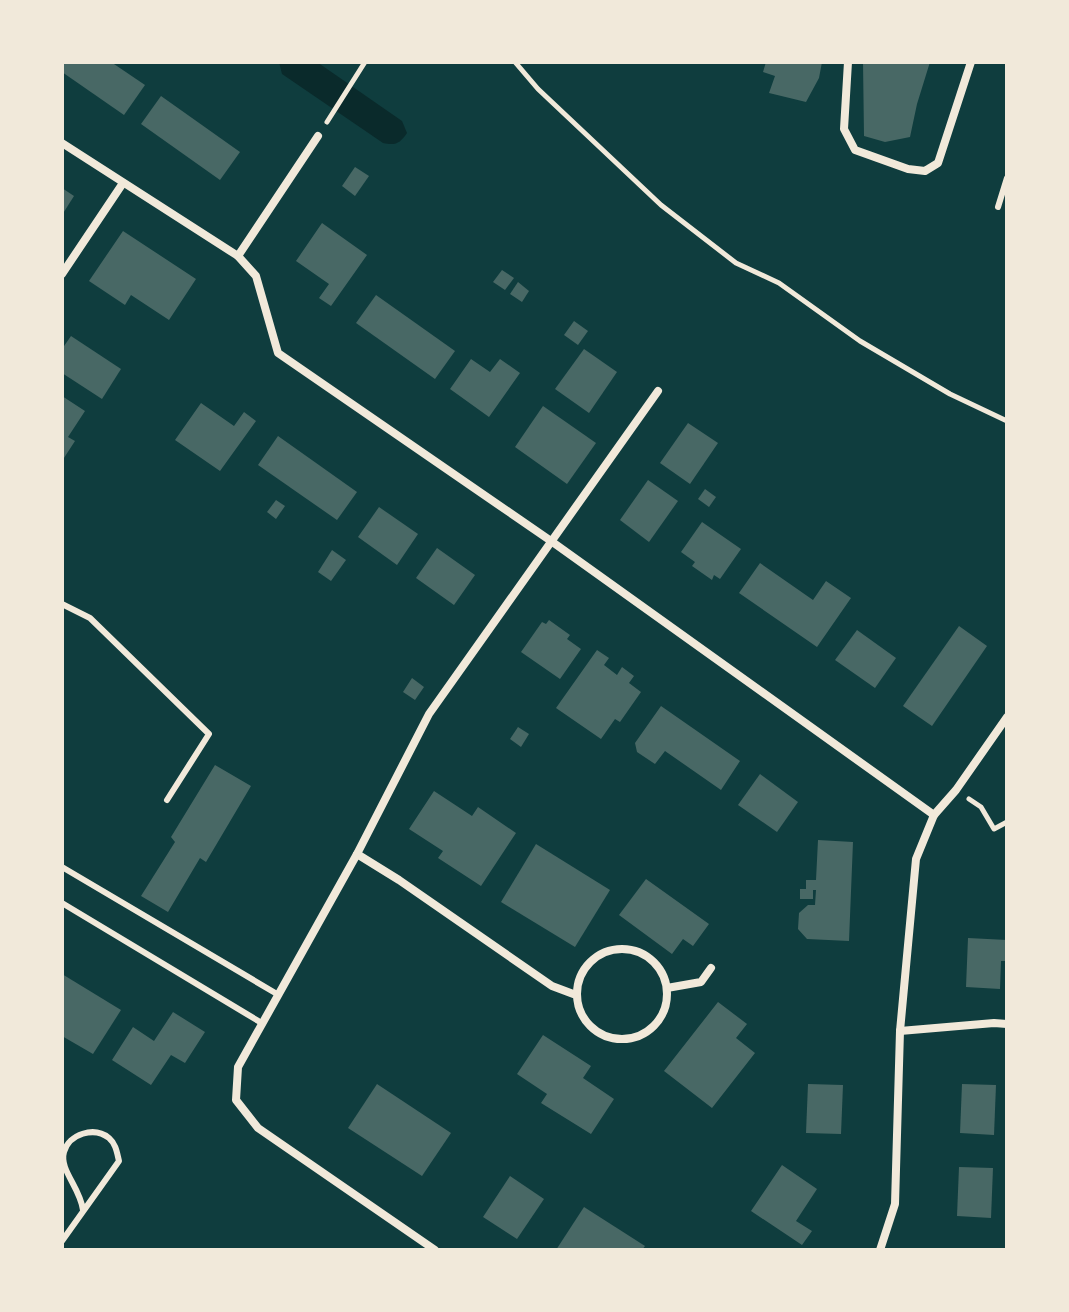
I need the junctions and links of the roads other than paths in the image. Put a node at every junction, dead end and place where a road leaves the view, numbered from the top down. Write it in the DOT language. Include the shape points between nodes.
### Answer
graph roads {
  1 [pos="848,62"];
  2 [pos="971,62"];
  3 [pos="318,136"];
  4 [pos="62,143"];
  5 [pos="1007,178"];
  6 [pos="123,183"];
  7 [pos="998,207"];
  8 [pos="238,256"];
  9 [pos="62,274"];
  10 [pos="658,391"];
  11 [pos="551,541"];
  12 [pos="62,604"];
  13 [pos="1007,717"];
  14 [pos="167,800"];
  15 [pos="934,815"];
  16 [pos="357,854"];
  17 [pos="62,867"];
  18 [pos="62,903"];
  19 [pos="711,968"];
  20 [pos="667,988"];
  21 [pos="277,994"];
  22 [pos="576,995"];
  23 [pos="260,1022"];
  24 [pos="1007,1024"];
  25 [pos="900,1031"];
  26 [pos="83,1210"];
  27 [pos="62,1241"];
  28 [pos="435,1250"];
  29 [pos="880,1250"];
  1 -- 2 [label="street" via="844,129 855,150 925,171 938,163"];
  3 -- 8 [label="street"];
  4 -- 6 [label="street"];
  5 -- 7 [label="lane"];
  6 -- 8 [label="street"];
  6 -- 9 [label="street"];
  8 -- 11 [label="street" via="256,276 278,353"];
  10 -- 11 [label="street"];
  11 -- 15 [label="street"];
  11 -- 16 [label="street" via="429,714"];
  12 -- 14 [label="lane" via="90,618 209,734"];
  13 -- 15 [label="street"];
  15 -- 25 [label="street" via="916,859"];
  16 -- 21 [label="street"];
  16 -- 22 [label="street" via="552,986"];
  17 -- 21 [label="lane"];
  18 -- 23 [label="lane"];
  19 -- 20 [label="street" via="701,982"];
  20 -- 22 [label="street" via="655,962 629,949 615,949 589,963"];
  20 -- 22 [label="street" via="662,1016 632,1038 595,1030"];
  21 -- 23 [label="street"];
  23 -- 28 [label="street" via="238,1067 236,1100 258,1128"];
  24 -- 25 [label="street"];
  25 -- 29 [label="street" via="895,1204"];
  26 -- 26 [label="lane" via="119,1161 110,1138 97,1132 70,1139 64,1150 63,1163"];
  26 -- 27 [label="lane"];
}
